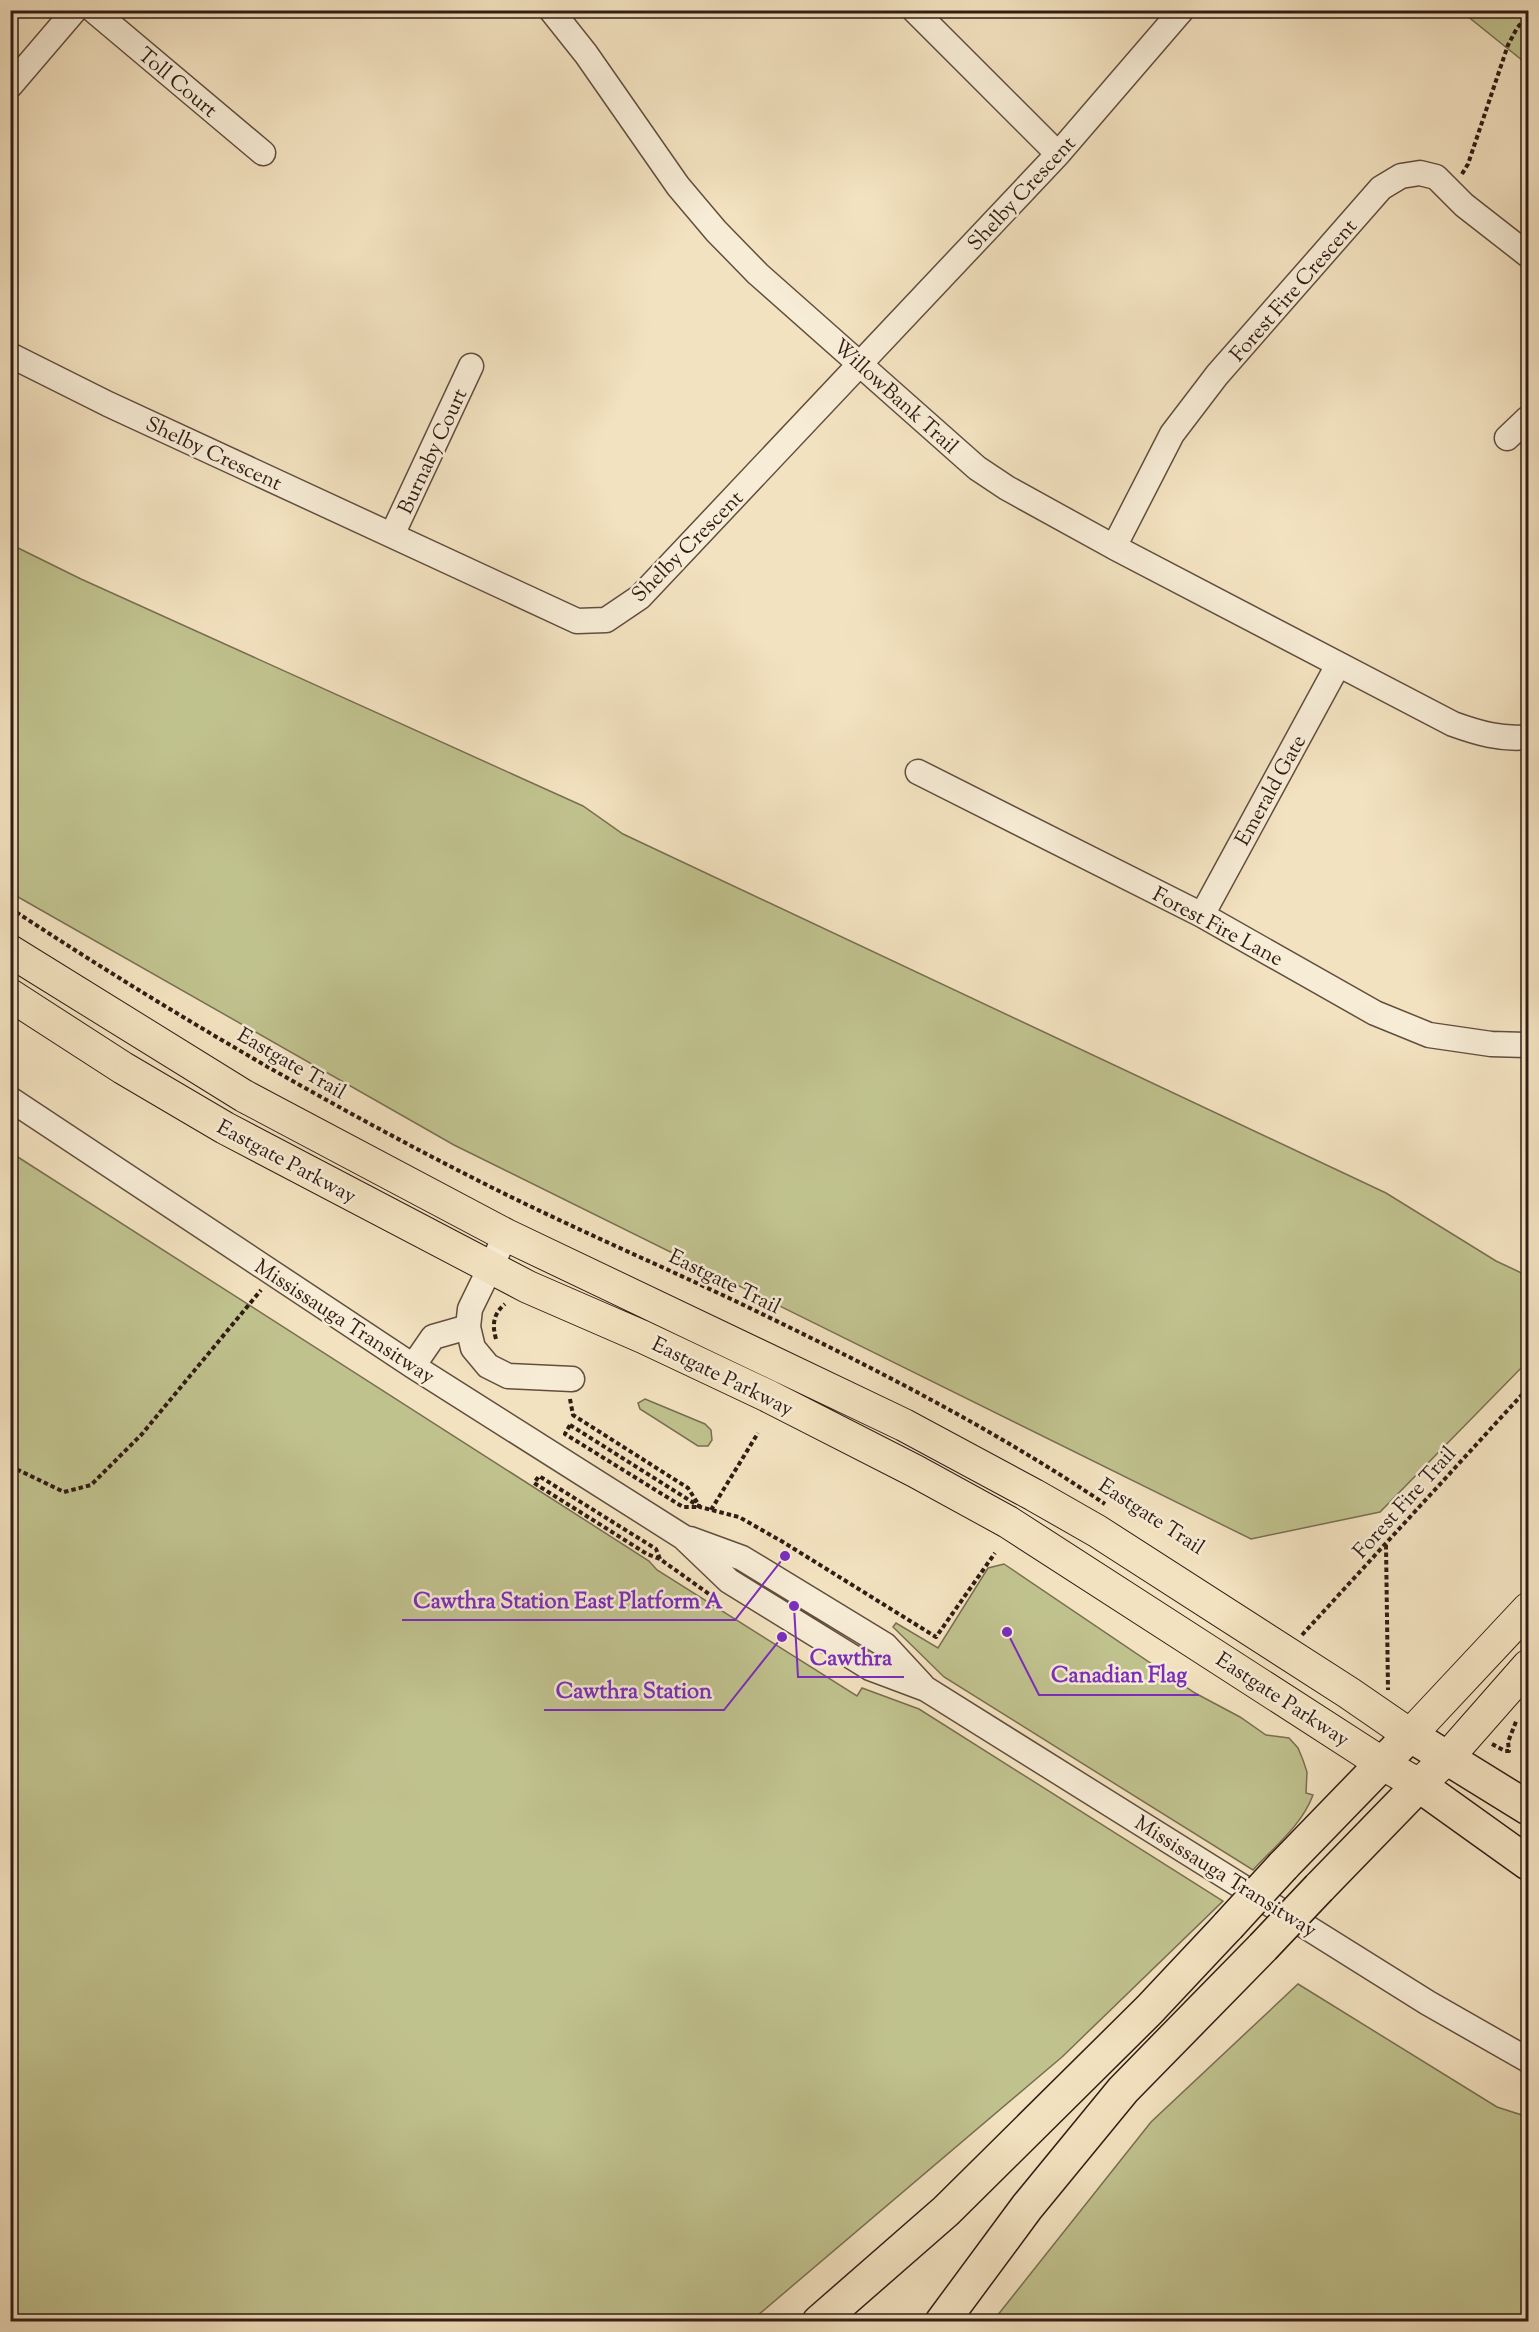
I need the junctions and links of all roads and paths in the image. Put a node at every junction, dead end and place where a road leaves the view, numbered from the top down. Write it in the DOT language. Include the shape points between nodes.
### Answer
graph roads {
  1 [pos="75,10"];
  2 [pos="93,10"];
  3 [pos="551,10"];
  4 [pos="914,10"];
  5 [pos="1182,10"];
  6 [pos="1528,13"];
  7 [pos="10,86"];
  8 [pos="263,153"];
  9 [pos="1058,154"];
  10 [pos="1451,190"];
  11 [pos="1528,255"];
  12 [pos="10,355"];
  13 [pos="861,364"];
  14 [pos="471,366"];
  15 [pos="1528,418"];
  16 [pos="1507,438"];
  17 [pos="392,535"];
  18 [pos="1114,547"];
  19 [pos="1338,665"];
  20 [pos="1528,737"];
  21 [pos="918,772"];
  22 [pos="10,908"];
  23 [pos="1202,915"];
  24 [pos="10,951"];
  25 [pos="10,995"];
  26 [pos="1528,1045"];
  27 [pos="10,1099"];
  28 [pos="506,1235"];
  29 [pos="490,1268"];
  30 [pos="274,1274"];
  31 [pos="512,1300"];
  32 [pos="468,1327"];
  33 [pos="500,1344"];
  34 [pos="413,1366"];
  35 [pos="571,1387"];
  36 [pos="1528,1388"];
  37 [pos="758,1433"];
  38 [pos="10,1466"];
  39 [pos="1108,1506"];
  40 [pos="700,1507"];
  41 [pos="711,1510"];
  42 [pos="1386,1544"];
  43 [pos="995,1553"];
  44 [pos="660,1559"];
  45 [pos="715,1599"];
  46 [pos="1528,1609"];
  47 [pos="1293,1630"];
  48 [pos="1301,1637"];
  49 [pos="1310,1643"];
  50 [pos="1528,1666"];
  51 [pos="1380,1691"];
  52 [pos="1519,1713"];
  53 [pos="1410,1735"];
  54 [pos="1505,1751"];
  55 [pos="1448,1757"];
  56 [pos="1383,1764"];
  57 [pos="1419,1785"];
  58 [pos="1528,1808"];
  59 [pos="1528,1863"];
  60 [pos="1528,2060"];
  61 [pos="819,2322"];
  62 [pos="942,2322"];
  1 -- 7 [label="street"];
  2 -- 8 [label="street, Toll Court"];
  3 -- 13 [label="street, WillowBank Trail" via="678,186 716,231 758,274"];
  4 -- 9 [label="street"];
  5 -- 9 [label="street, Shelby Crescent"];
  6 -- 10 [label="path" via="1508,45 1468,164"];
  9 -- 13 [label="street, Shelby Crescent"];
  10 -- 11 [label="street, Forest Fire Crescent" via="1464,205"];
  10 -- 18 [label="street, Forest Fire Crescent" via="1436,177 1420,172 1401,176 1382,188 1217,375 1172,434"];
  12 -- 17 [label="street, Shelby Crescent"];
  13 -- 17 [label="street, Shelby Crescent" via="640,597 606,620 577,621"];
  13 -- 18 [label="street, WillowBank Trail" via="977,468"];
  14 -- 17 [label="street, Burnaby Court"];
  15 -- 16 [label="street"];
  18 -- 19 [label="street, WillowBank Trail"];
  19 -- 20 [label="street" via="1453,724 1487,736"];
  19 -- 23 [label="street, Emerald Gate"];
  21 -- 23 [label="street, Forest Fire Lane"];
  22 -- 39 [label="path, Eastgate Trail" via="188,1021 319,1097 481,1182 890,1379 1014,1447"];
  23 -- 26 [label="street, Forest Fire Lane" via="1375,1013 1430,1035"];
  24 -- 28 [label="main road, Eastgate Parkway" via="244,1096"];
  25 -- 29 [label="main road, Eastgate Parkway" via="225,1128"];
  27 -- 30 [label="street, Mississauga Transitway"];
  28 -- 29 [label="street"];
  28 -- 53 [label="main road, Eastgate Parkway" via="904,1425 1034,1496 1107,1538"];
  29 -- 32 [label="street" via="470,1309"];
  29 -- 56 [label="main road, Eastgate Parkway" via="768,1396 1008,1522"];
  30 -- 34 [label="street, Mississauga Transitway"];
  30 -- 38 [label="path" via="142,1434 91,1485 64,1492"];
  31 -- 33 [label="path" via="495,1314 493,1326"];
  32 -- 34 [label="street" via="433,1337"];
  32 -- 35 [label="street" via="473,1348 488,1366 508,1376"];
  34 -- 60 [label="street, Mississauga Transitway" via="683,1537 729,1581 870,1668 926,1689 1428,2003"];
  35 -- 40 [label="path" via="573,1415 688,1488"];
  36 -- 42 [label="path, Forest Fire Trail"];
  37 -- 41 [label="path"];
  40 -- 40 [label="path" via="680,1495 570,1425 565,1434 683,1507"];
  40 -- 41 [label="path"];
  41 -- 43 [label="path" via="739,1517 936,1636"];
  42 -- 48 [label="path, Forest Fire Trail"];
  42 -- 51 [label="path" via="1388,1697"];
  44 -- 44 [label="path" via="647,1554 534,1483 539,1476 656,1549"];
  44 -- 45 [label="path"];
  46 -- 53 [label="main road"];
  47 -- 48 [label="path"];
  48 -- 49 [label="path"];
  50 -- 55 [label="main road"];
  52 -- 54 [label="path" via="1508,1742 1509,1751"];
  53 -- 55 [label="highway"];
  53 -- 56 [label="highway"];
  55 -- 57 [label="main road"];
  55 -- 58 [label="highway"];
  56 -- 57 [label="main road, Eastgate Parkway"];
  56 -- 61 [label="highway, bridge" via="1149,2010 946,2211"];
  57 -- 59 [label="highway"];
  57 -- 62 [label="highway, bridge" via="1123,2090 1027,2207"];
}
